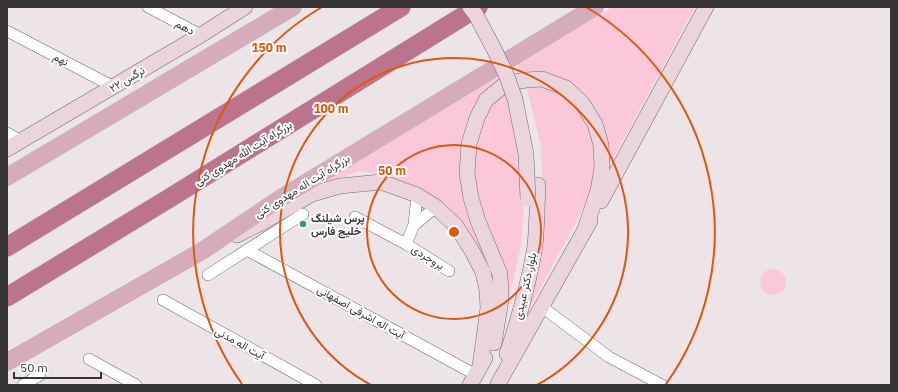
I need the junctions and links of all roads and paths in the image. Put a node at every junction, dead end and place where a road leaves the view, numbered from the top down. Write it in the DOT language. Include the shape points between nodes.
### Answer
graph roads {
  1 [pos="148,7"];
  2 [pos="245,7"];
  3 [pos="292,7"];
  4 [pos="401,7"];
  5 [pos="470,7"];
  6 [pos="478,7"];
  7 [pos="481,7"];
  8 [pos="595,7"];
  9 [pos="706,7"];
  10 [pos="7,31"];
  11 [pos="201,35"];
  12 [pos="114,87"];
  13 [pos="7,133"];
  14 [pos="21,141"];
  15 [pos="7,149"];
  16 [pos="7,177"];
  17 [pos="417,195"];
  18 [pos="436,207"];
  19 [pos="303,214"];
  20 [pos="355,217"];
  21 [pos="414,225"];
  22 [pos="585,229"];
  23 [pos="406,244"];
  24 [pos="7,247"];
  25 [pos="247,250"];
  26 [pos="202,251"];
  27 [pos="449,271"];
  28 [pos="208,275"];
  29 [pos="7,297"];
  30 [pos="163,300"];
  31 [pos="542,307"];
  32 [pos="494,343"];
  33 [pos="89,359"];
  34 [pos="7,362"];
  35 [pos="475,375"];
  36 [pos="40,376"];
  37 [pos="497,384"];
  38 [pos="23,385"];
  39 [pos="136,385"];
  40 [pos="316,385"];
  41 [pos="662,385"];
  1 -- 11 [label="street, دهم"];
  2 -- 11 [label="main road, نرگس ۲۲"];
  3 -- 16 [label="main road"];
  4 -- 24 [label="highway"];
  5 -- 32 [label="main road, بلوار دکتر عبیدی, bridge" via="506,74 515,99 526,154 528,199 525,252 514,296"];
  6 -- 29 [label="highway, بزرگراه آیت الله مهدوی کنی"];
  7 -- 37 [label="main road, بلوار دکتر عبیدی" via="499,39 521,93 534,150 538,185 535,245 530,271 522,307"];
  8 -- 26 [label="main road, بزرگراه آیت اله مهدوی کنی" via="281,198"];
  9 -- 22 [label="main road"];
  10 -- 12 [label="street, نهم"];
  11 -- 12 [label="main road, نرگس ۲۲"];
  12 -- 14 [label="main road, نرگس ۲۲"];
  13 -- 14 [label="street"];
  14 -- 15 [label="main road, نرگس ۲۲"];
  17 -- 18 [label="main road"];
  17 -- 21 [label="street, بروجردی"];
  17 -- 26 [label="main road" via="381,182 340,186 312,194 263,222"];
  18 -- 21 [label="street, بروجردی"];
  18 -- 35 [label="main road" via="456,226 483,272 488,308"];
  19 -- 25 [label="street"];
  20 -- 23 [label="street, بروجردی"];
  21 -- 23 [label="street, بروجردی"];
  22 -- 31 [label="main road"];
  22 -- 32 [label="main road" via="598,191 602,167 601,145 595,124 582,103 566,88 542,78 503,86 486,100 477,118 469,144 467,173 478,221 500,274 501,300"];
  23 -- 27 [label="street, بروجردی"];
  25 -- 28 [label="street"];
  25 -- 35 [label="street, آیت اله اشرفی اصفهانی"];
  26 -- 34 [label="main road, بزرگراه آیت اله مهدوی کنی"];
  30 -- 40 [label="street, آیت اله مدنی"];
  31 -- 37 [label="main road"];
  31 -- 41 [label="street" via="610,357"];
  32 -- 35 [label="main road, بلوار دکتر عبیدی"];
  33 -- 39 [label="street"];
  36 -- 38 [label="street"];
}
